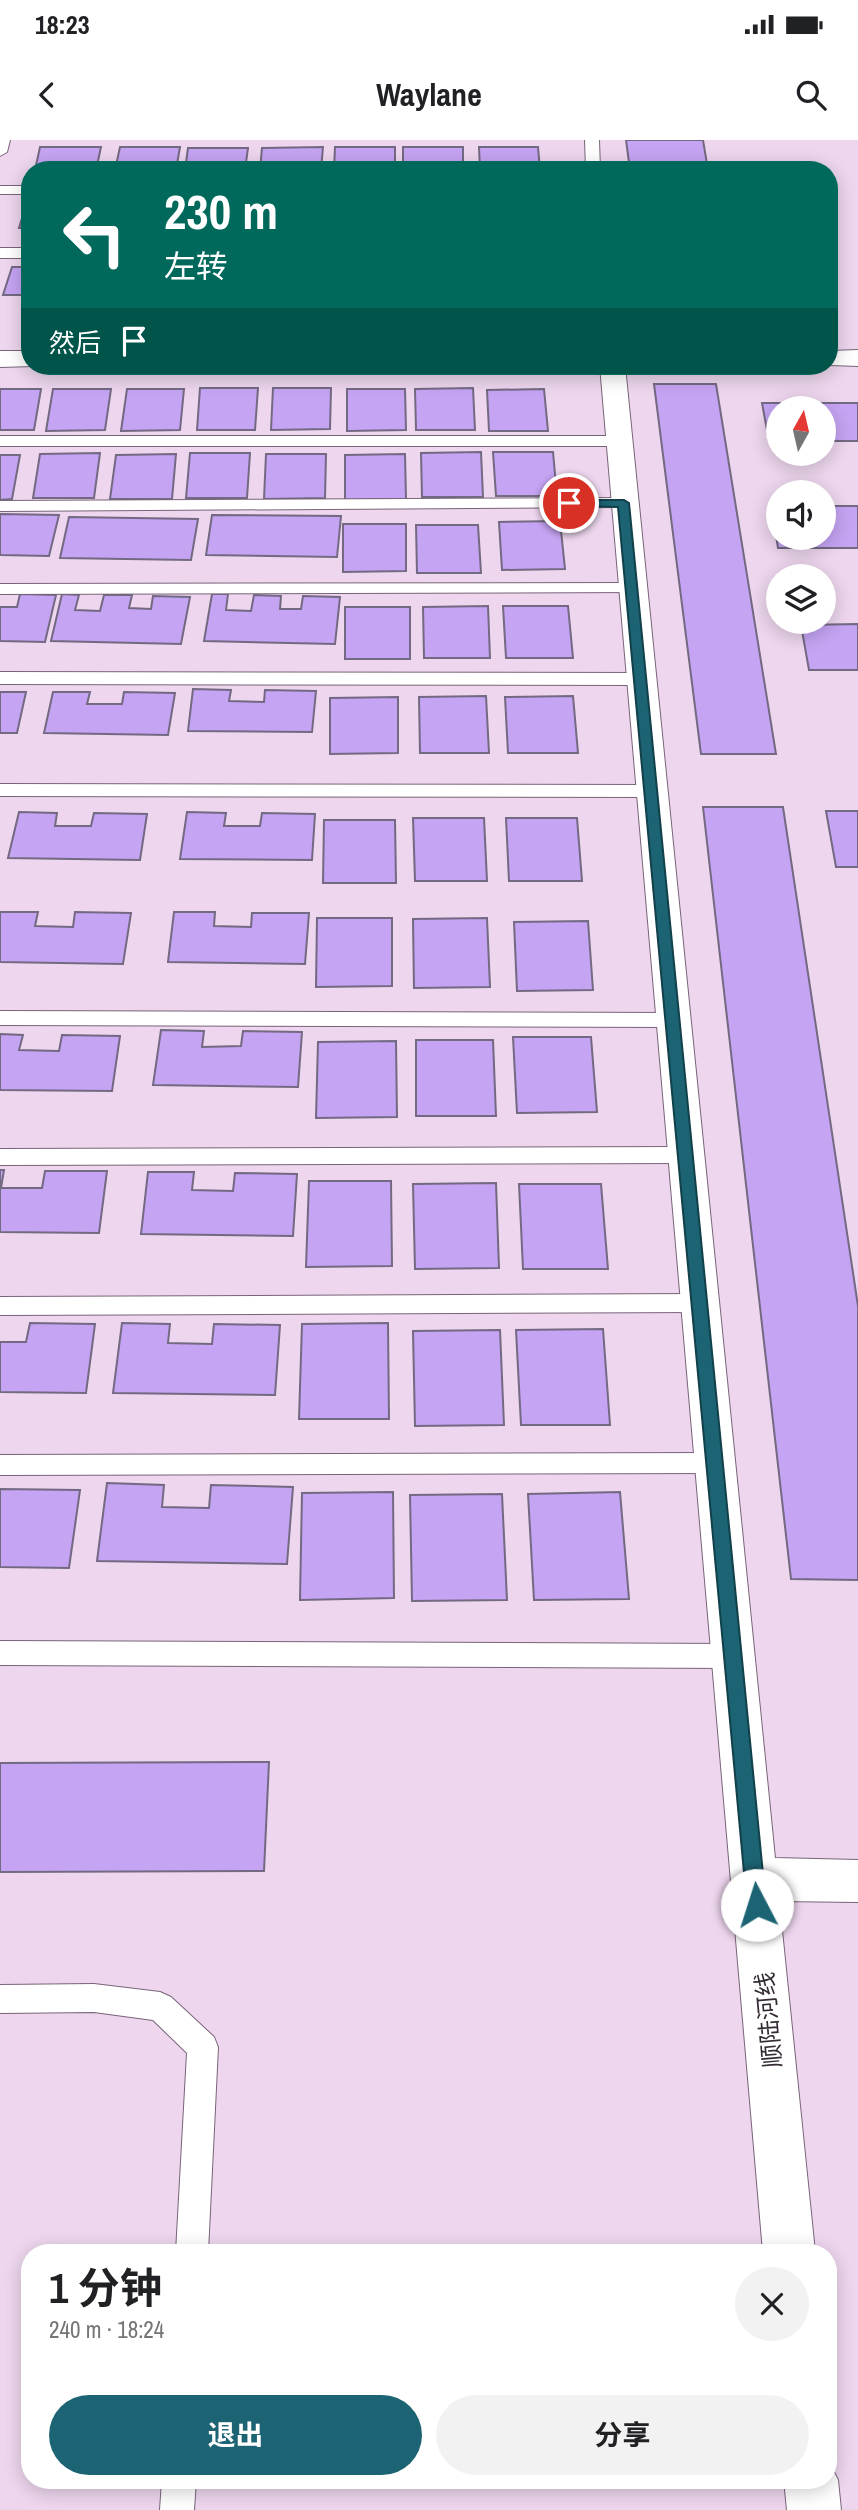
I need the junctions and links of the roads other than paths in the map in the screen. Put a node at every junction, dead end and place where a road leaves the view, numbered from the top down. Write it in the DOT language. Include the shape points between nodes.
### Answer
graph roads {
  1 [pos="3,140"];
  2 [pos="593,140"];
  3 [pos="0,152"];
  4 [pos="593,161"];
  5 [pos="0,190"];
  6 [pos="21,190"];
  7 [pos="0,253"];
  8 [pos="21,253"];
  9 [pos="838,358"];
  10 [pos="858,358"];
  11 [pos="0,359"];
  12 [pos="21,359"];
  13 [pos="613,375"];
  14 [pos="0,441"];
  15 [pos="618,441"];
  16 [pos="624,503"];
  17 [pos="0,506"];
  18 [pos="632,588"];
  19 [pos="0,589"];
  20 [pos="0,678"];
  21 [pos="640,679"];
  22 [pos="0,790"];
  23 [pos="651,791"];
  24 [pos="0,1018"];
  25 [pos="673,1020"];
  26 [pos="685,1155"];
  27 [pos="0,1157"];
  28 [pos="699,1303"];
  29 [pos="0,1306"];
  30 [pos="715,1463"];
  31 [pos="0,1465"];
  32 [pos="0,1653"];
  33 [pos="734,1656"];
  34 [pos="754,1879"];
  35 [pos="858,1881"];
  36 [pos="0,1999"];
  37 [pos="191,2244"];
  38 [pos="788,2244"];
  39 [pos="178,2489"];
  40 [pos="812,2489"];
  41 [pos="177,2510"];
  42 [pos="814,2510"];
  1 -- 3 [label="lane"];
  2 -- 4 [label="lane"];
  5 -- 6 [label="lane"];
  7 -- 8 [label="lane"];
  9 -- 10 [label="street"];
  11 -- 12 [label="street"];
  13 -- 15 [label="street, 顺陆河线"];
  14 -- 15 [label="lane"];
  15 -- 16 [label="street, 顺陆河线"];
  16 -- 17 [label="lane"];
  16 -- 18 [label="street, 顺陆河线"];
  18 -- 19 [label="lane"];
  18 -- 21 [label="street, 顺陆河线"];
  20 -- 21 [label="lane"];
  21 -- 23 [label="street, 顺陆河线"];
  22 -- 23 [label="lane"];
  23 -- 25 [label="street, 顺陆河线"];
  24 -- 25 [label="lane"];
  25 -- 26 [label="street, 顺陆河线"];
  26 -- 27 [label="lane"];
  26 -- 28 [label="street, 顺陆河线"];
  28 -- 29 [label="lane"];
  28 -- 30 [label="street, 顺陆河线"];
  30 -- 31 [label="lane"];
  30 -- 33 [label="street, 顺陆河线"];
  32 -- 33 [label="lane"];
  33 -- 34 [label="street, 顺陆河线"];
  34 -- 35 [label="street"];
  34 -- 38 [label="street, 顺陆河线"];
  36 -- 37 [label="lane" via="94,1998 160,2007 203,2047"];
  39 -- 41 [label="lane"];
  40 -- 42 [label="street"];
}
